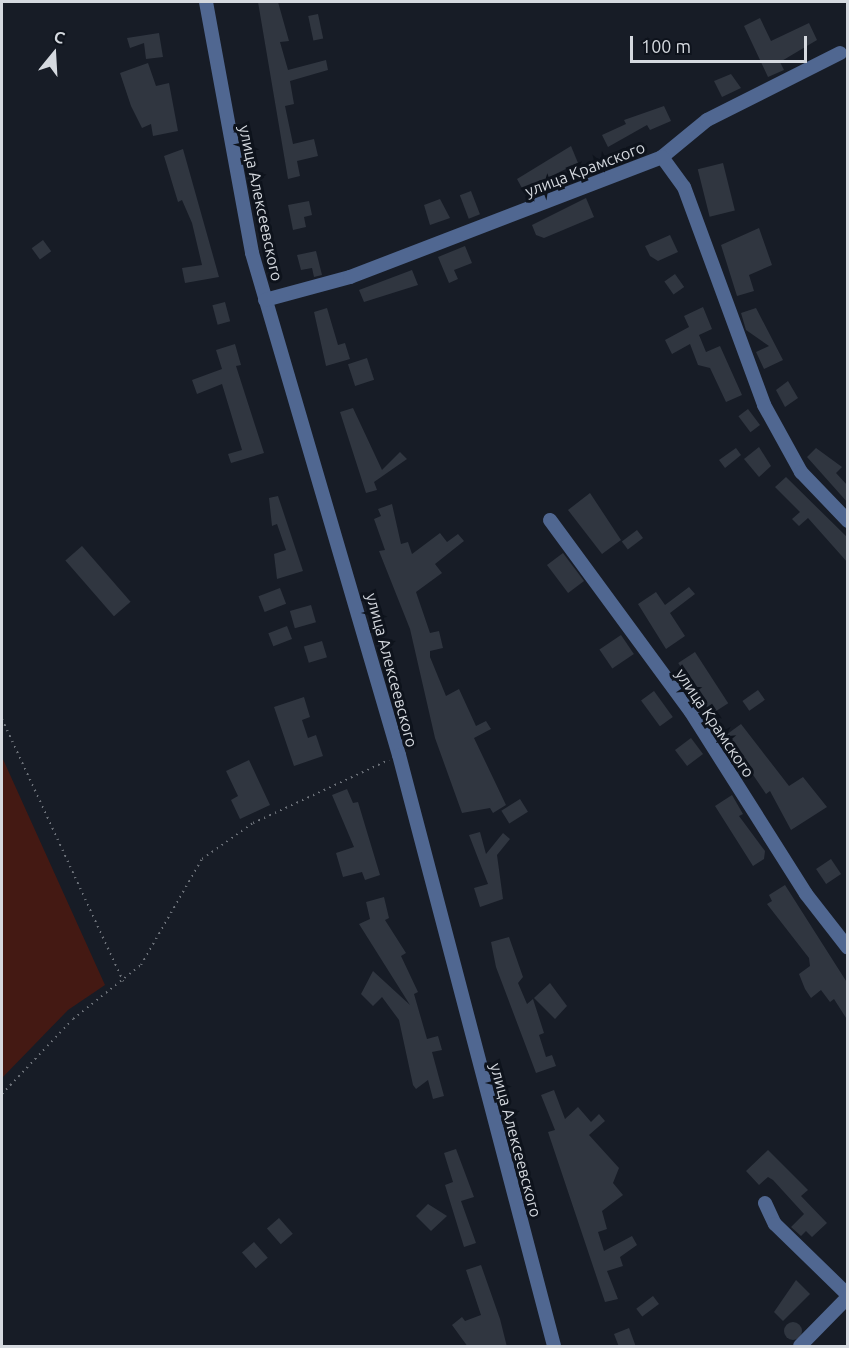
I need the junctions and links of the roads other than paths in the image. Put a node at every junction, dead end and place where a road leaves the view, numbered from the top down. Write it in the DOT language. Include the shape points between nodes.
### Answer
graph roads {
  1 [pos="206,2"];
  2 [pos="840,53"];
  3 [pos="662,157"];
  4 [pos="265,300"];
  5 [pos="550,520"];
  6 [pos="848,521"];
  7 [pos="848,948"];
  8 [pos="765,1203"];
  9 [pos="848,1296"];
  10 [pos="554,1347"];
  11 [pos="800,1347"];
  1 -- 4 [label="street, улица Алексеевского"];
  2 -- 3 [label="street" via="707,120"];
  3 -- 4 [label="street, улица Крамского" via="350,277"];
  3 -- 6 [label="street, улица Крамского" via="684,187 764,405 801,472"];
  4 -- 10 [label="street, улица Алексеевского" via="399,755"];
  5 -- 7 [label="street, улица Крамского" via="691,712 806,894"];
  8 -- 9 [label="street" via="775,1224"];
  9 -- 11 [label="street"];
}
